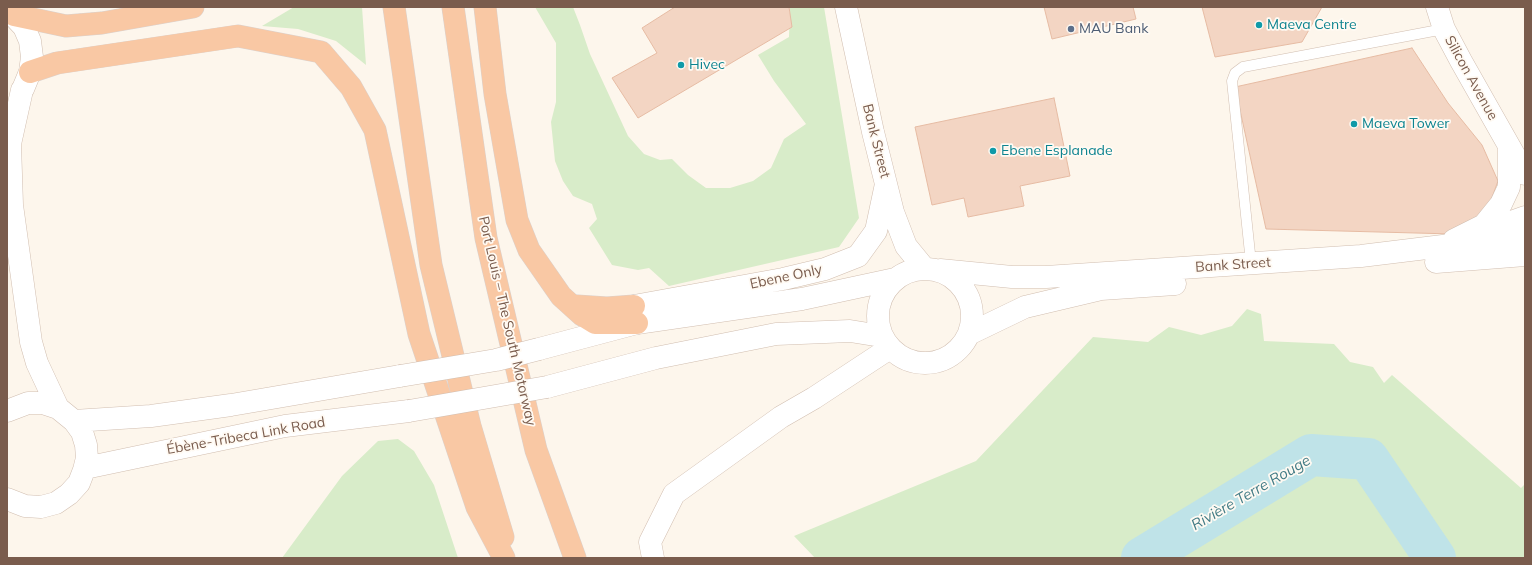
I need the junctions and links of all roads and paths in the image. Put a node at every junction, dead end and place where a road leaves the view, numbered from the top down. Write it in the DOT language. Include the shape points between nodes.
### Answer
graph roads {
  1 [pos="193,7"];
  2 [pos="394,7"];
  3 [pos="453,7"];
  4 [pos="485,7"];
  5 [pos="846,7"];
  6 [pos="1437,7"];
  7 [pos="11,12"];
  8 [pos="1444,29"];
  9 [pos="26,81"];
  10 [pos="7,106"];
  11 [pos="1509,148"];
  12 [pos="1525,174"];
  13 [pos="886,184"];
  14 [pos="1525,217"];
  15 [pos="1525,236"];
  16 [pos="1445,254"];
  17 [pos="1525,255"];
  18 [pos="1525,262"];
  19 [pos="1251,264"];
  20 [pos="932,269"];
  21 [pos="897,278"];
  22 [pos="635,315"];
  23 [pos="969,334"];
  24 [pos="886,342"];
  25 [pos="7,411"];
  26 [pos="66,414"];
  27 [pos="85,468"];
  28 [pos="7,499"];
  29 [pos="504,558"];
  30 [pos="512,558"];
  31 [pos="575,558"];
  32 [pos="653,558"];
  1 -- 7 [label="highway" via="102,23 66,26"];
  2 -- 30 [label="highway" via="432,265 470,426 505,543"];
  3 -- 31 [label="highway, Port Louis – The South Motorway" via="486,238 536,450"];
  4 -- 22 [label="highway" via="495,94 517,220 529,250 565,300 595,323"];
  5 -- 13 [label="street, Bank Street"];
  6 -- 8 [label="street, Silicon Avenue"];
  7 -- 9 [label="street" via="24,27 30,41 32,57"];
  8 -- 11 [label="street, Silicon Avenue"];
  8 -- 19 [label="lane" via="1243,67 1235,73 1232,82"];
  9 -- 10 [label="street"];
  9 -- 26 [label="street" via="10,144 12,205 31,342 37,363"];
  9 -- 29 [label="highway" via="57,63 238,36 321,52 351,87 375,130 419,334 477,507"];
  11 -- 12 [label="street, Silicon Avenue"];
  11 -- 16 [label="street" via="1509,187 1501,204 1484,225"];
  13 -- 20 [label="street, Bank Street" via="906,246"];
  13 -- 21 [label="street" via="898,247"];
  13 -- 22 [label="street, Ebene Only" via="876,231 858,256 825,269"];
  14 -- 16 [label="street"];
  15 -- 16 [label="street, Bank Street"];
  16 -- 17 [label="street"];
  16 -- 18 [label="street"];
  16 -- 19 [label="street, Bank Street" via="1361,256"];
  16 -- 23 [label="street" via="1102,289 1025,306"];
  19 -- 20 [label="street, Bank Street" via="1046,277 1012,277"];
  20 -- 21 [label="street" via="908,271"];
  20 -- 23 [label="street" via="954,278 964,289 971,303 973,319"];
  21 -- 22 [label="street" via="802,299"];
  21 -- 24 [label="street" via="885,290 879,305 878,320"];
  22 -- 26 [label="street, bridge" via="539,349 496,360 151,416"];
  23 -- 24 [label="street" via="960,348 948,358 933,363 917,363 902,358"];
  24 -- 27 [label="street, Ébène-Tribeca Link Road, bridge" via="850,330 776,334 656,358 547,387 409,411 285,426"];
  24 -- 32 [label="street" via="814,398 781,416 674,494 650,542"];
  25 -- 26 [label="street" via="28,403 43,403"];
  26 -- 27 [label="street" via="82,432 86,445"];
  27 -- 28 [label="street" via="79,482 69,494 56,502 41,507 25,506"];
}
